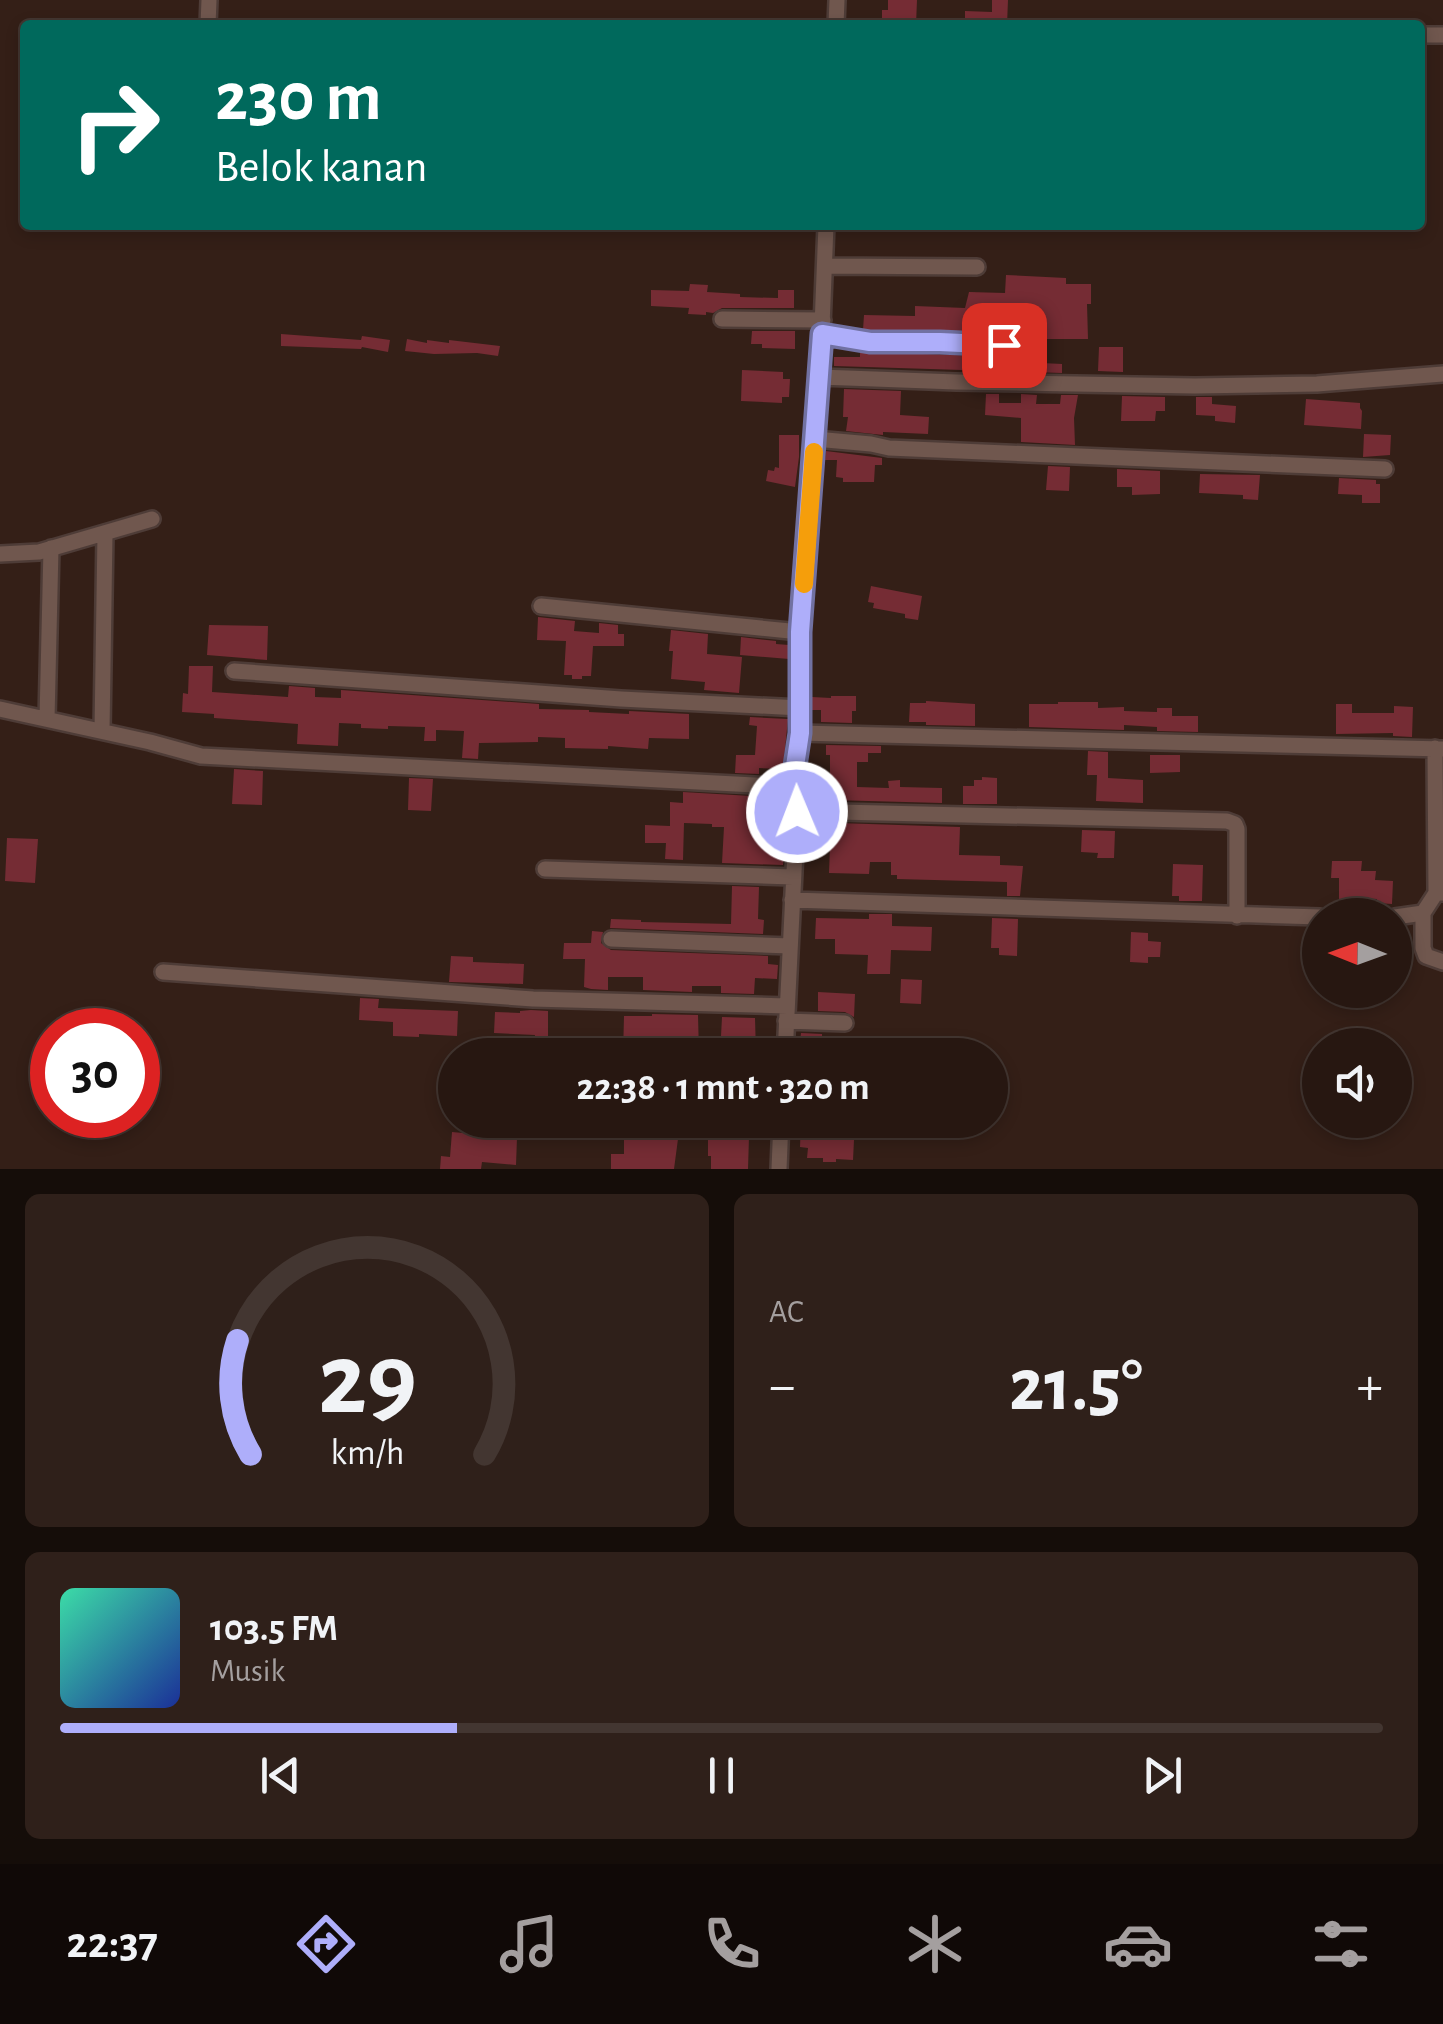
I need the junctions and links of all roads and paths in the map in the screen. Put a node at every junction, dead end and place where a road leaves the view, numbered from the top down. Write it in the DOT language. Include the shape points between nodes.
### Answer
graph roads {
  1 [pos="826,230"];
  2 [pos="825,266"];
  3 [pos="976,267"];
  4 [pos="722,319"];
  5 [pos="822,327"];
  6 [pos="1036,346"];
  7 [pos="1443,374"];
  8 [pos="820,377"];
  9 [pos="815,439"];
  10 [pos="1385,469"];
  11 [pos="152,519"];
  12 [pos="105,533"];
  13 [pos="51,548"];
  14 [pos="0,554"];
  15 [pos="541,606"];
  16 [pos="800,632"];
  17 [pos="234,671"];
  18 [pos="0,708"];
  19 [pos="800,708"];
  20 [pos="47,719"];
  21 [pos="102,731"];
  22 [pos="800,733"];
  23 [pos="1439,749"];
  24 [pos="792,786"];
  25 [pos="797,812"];
  26 [pos="545,869"];
  27 [pos="793,877"];
  28 [pos="1439,893"];
  29 [pos="792,900"];
  30 [pos="1423,914"];
  31 [pos="1412,915"];
  32 [pos="1237,916"];
  33 [pos="1302,917"];
  34 [pos="610,939"];
  35 [pos="790,946"];
  36 [pos="1443,962"];
  37 [pos="163,972"];
  38 [pos="787,1013"];
  39 [pos="846,1022"];
  40 [pos="785,1038"];
  41 [pos="781,1138"];
  42 [pos="779,1169"];
  1 -- 2 [label="street"];
  2 -- 3 [label="street"];
  2 -- 5 [label="street"];
  4 -- 5 [label="street"];
  5 -- 6 [label="street" via="870,342"];
  5 -- 8 [label="street"];
  7 -- 8 [label="street" via="1195,386"];
  8 -- 9 [label="street"];
  9 -- 10 [label="street" via="889,448"];
  9 -- 16 [label="street"];
  11 -- 12 [label="street"];
  12 -- 13 [label="street"];
  12 -- 21 [label="street"];
  13 -- 14 [label="street"];
  13 -- 20 [label="street"];
  15 -- 16 [label="street"];
  16 -- 19 [label="street"];
  17 -- 19 [label="street"];
  18 -- 20 [label="street"];
  19 -- 22 [label="street"];
  20 -- 21 [label="street"];
  21 -- 24 [label="street" via="201,756"];
  22 -- 23 [label="street"];
  22 -- 24 [label="street"];
  23 -- 28 [label="street"];
  24 -- 25 [label="street"];
  25 -- 27 [label="street"];
  25 -- 32 [label="street" via="1231,822 1238,836"];
  26 -- 27 [label="street"];
  27 -- 29 [label="street"];
  28 -- 30 [label="street"];
  29 -- 32 [label="street"];
  29 -- 35 [label="street"];
  30 -- 31 [label="street"];
  30 -- 36 [label="street" via="1426,956"];
  32 -- 33 [label="street"];
  34 -- 35 [label="street"];
  35 -- 38 [label="street"];
  37 -- 38 [label="street"];
  38 -- 39 [label="street"];
  38 -- 40 [label="street"];
  41 -- 42 [label="street"];
}
